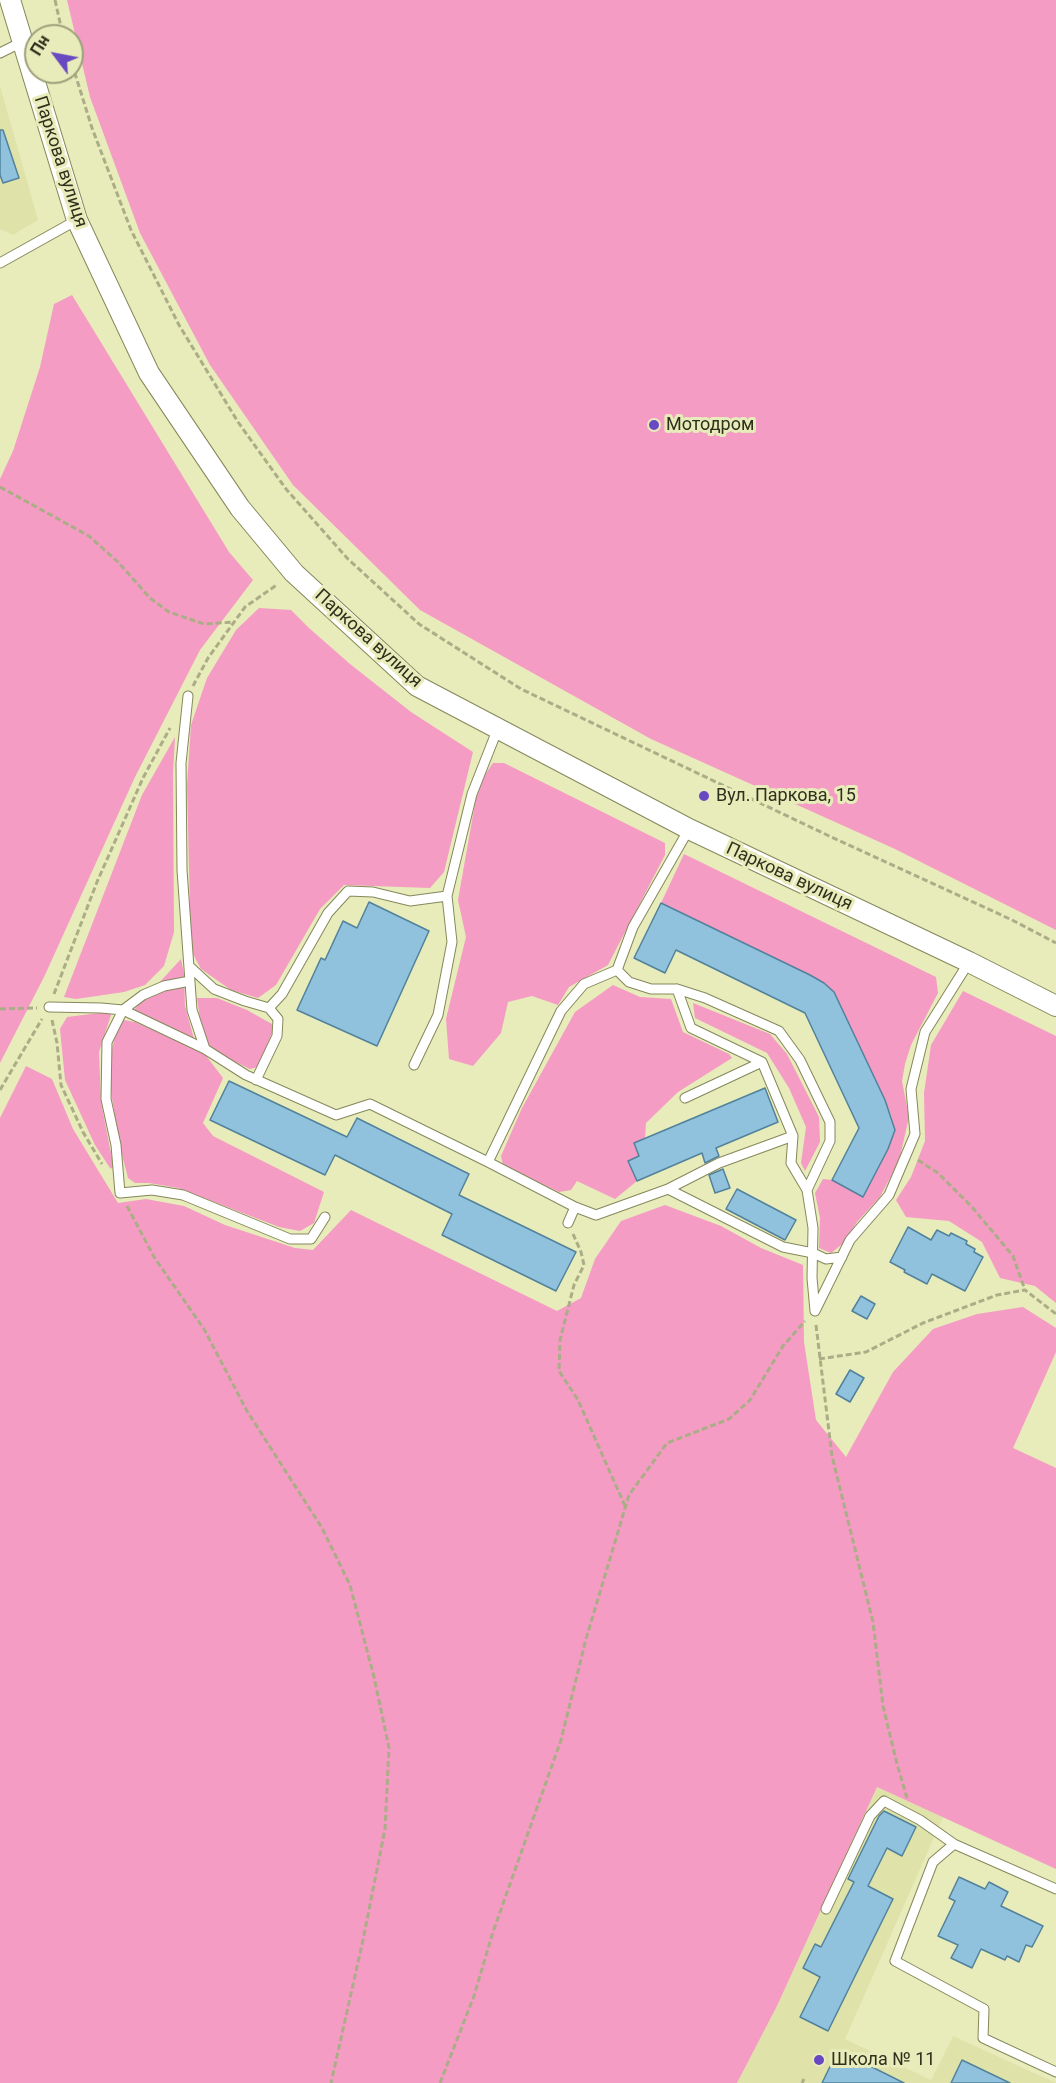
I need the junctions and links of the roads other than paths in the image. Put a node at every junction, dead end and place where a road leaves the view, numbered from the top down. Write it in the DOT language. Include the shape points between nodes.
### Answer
graph roads {
  1 [pos="10,0"];
  2 [pos="22,42"];
  3 [pos="0,53"];
  4 [pos="77,220"];
  5 [pos="0,263"];
  6 [pos="188,696"];
  7 [pos="498,728"];
  8 [pos="689,829"];
  9 [pos="447,896"];
  10 [pos="969,962"];
  11 [pos="189,966"];
  12 [pos="617,970"];
  13 [pos="190,981"];
  14 [pos="677,989"];
  15 [pos="1056,1006"];
  16 [pos="49,1007"];
  17 [pos="270,1008"];
  18 [pos="123,1010"];
  19 [pos="205,1049"];
  20 [pos="762,1062"];
  21 [pos="414,1065"];
  22 [pos="256,1080"];
  23 [pos="685,1098"];
  24 [pos="793,1136"];
  25 [pos="488,1162"];
  26 [pos="668,1189"];
  27 [pos="807,1190"];
  28 [pos="575,1208"];
  29 [pos="325,1217"];
  30 [pos="568,1223"];
  31 [pos="813,1253"];
  32 [pos="842,1257"];
  33 [pos="954,1844"];
  34 [pos="1056,1889"];
  35 [pos="826,1910"];
  36 [pos="1056,2072"];
  1 -- 2 [label="street, Паркова вулиця"];
  2 -- 3 [label="lane"];
  2 -- 4 [label="street, Паркова вулиця"];
  4 -- 5 [label="lane"];
  4 -- 7 [label="street, Паркова вулиця" via="149,373 240,508 294,573 417,686"];
  6 -- 11 [label="lane" via="181,763 182,870"];
  7 -- 8 [label="street, Паркова вулиця"];
  7 -- 9 [label="lane" via="472,794"];
  8 -- 10 [label="street, Паркова вулиця"];
  8 -- 12 [label="lane" via="633,927"];
  9 -- 17 [label="lane" via="410,901 348,891 328,913"];
  9 -- 21 [label="lane" via="452,942 438,1015"];
  10 -- 15 [label="street, Паркова вулиця"];
  10 -- 32 [label="lane" via="925,1032 911,1089 915,1134 889,1196 850,1240"];
  11 -- 13 [label="lane"];
  11 -- 17 [label="lane" via="214,989"];
  12 -- 14 [label="lane" via="629,982 651,989"];
  12 -- 25 [label="lane" via="584,984 561,1011"];
  13 -- 18 [label="lane" via="143,995"];
  13 -- 19 [label="lane" via="192,1010"];
  14 -- 20 [label="lane" via="691,1028"];
  14 -- 27 [label="lane" via="779,1031 800,1060 830,1122 830,1141"];
  16 -- 18 [label="lane"];
  17 -- 22 [label="lane" via="278,1019 277,1036"];
  18 -- 19 [label="lane"];
  18 -- 29 [label="lane" via="107,1042 106,1099 116,1145 120,1193 152,1190 183,1195 290,1239 311,1239"];
  19 -- 22 [label="lane"];
  20 -- 23 [label="lane"];
  20 -- 24 [label="lane"];
  22 -- 25 [label="lane" via="336,1116 370,1104"];
  24 -- 26 [label="lane" via="720,1163"];
  24 -- 27 [label="lane" via="791,1163"];
  25 -- 28 [label="lane"];
  26 -- 28 [label="lane" via="596,1215"];
  26 -- 31 [label="lane" via="783,1247"];
  27 -- 31 [label="lane"];
  28 -- 30 [label="lane"];
  31 -- 32 [label="lane" via="826,1259"];
  31 -- 32 [label="lane" via="815,1311"];
  33 -- 34 [label="lane"];
  33 -- 35 [label="lane" via="884,1801 870,1816"];
  33 -- 36 [label="lane" via="933,1862 895,1961 984,2009 984,2038"];
}
